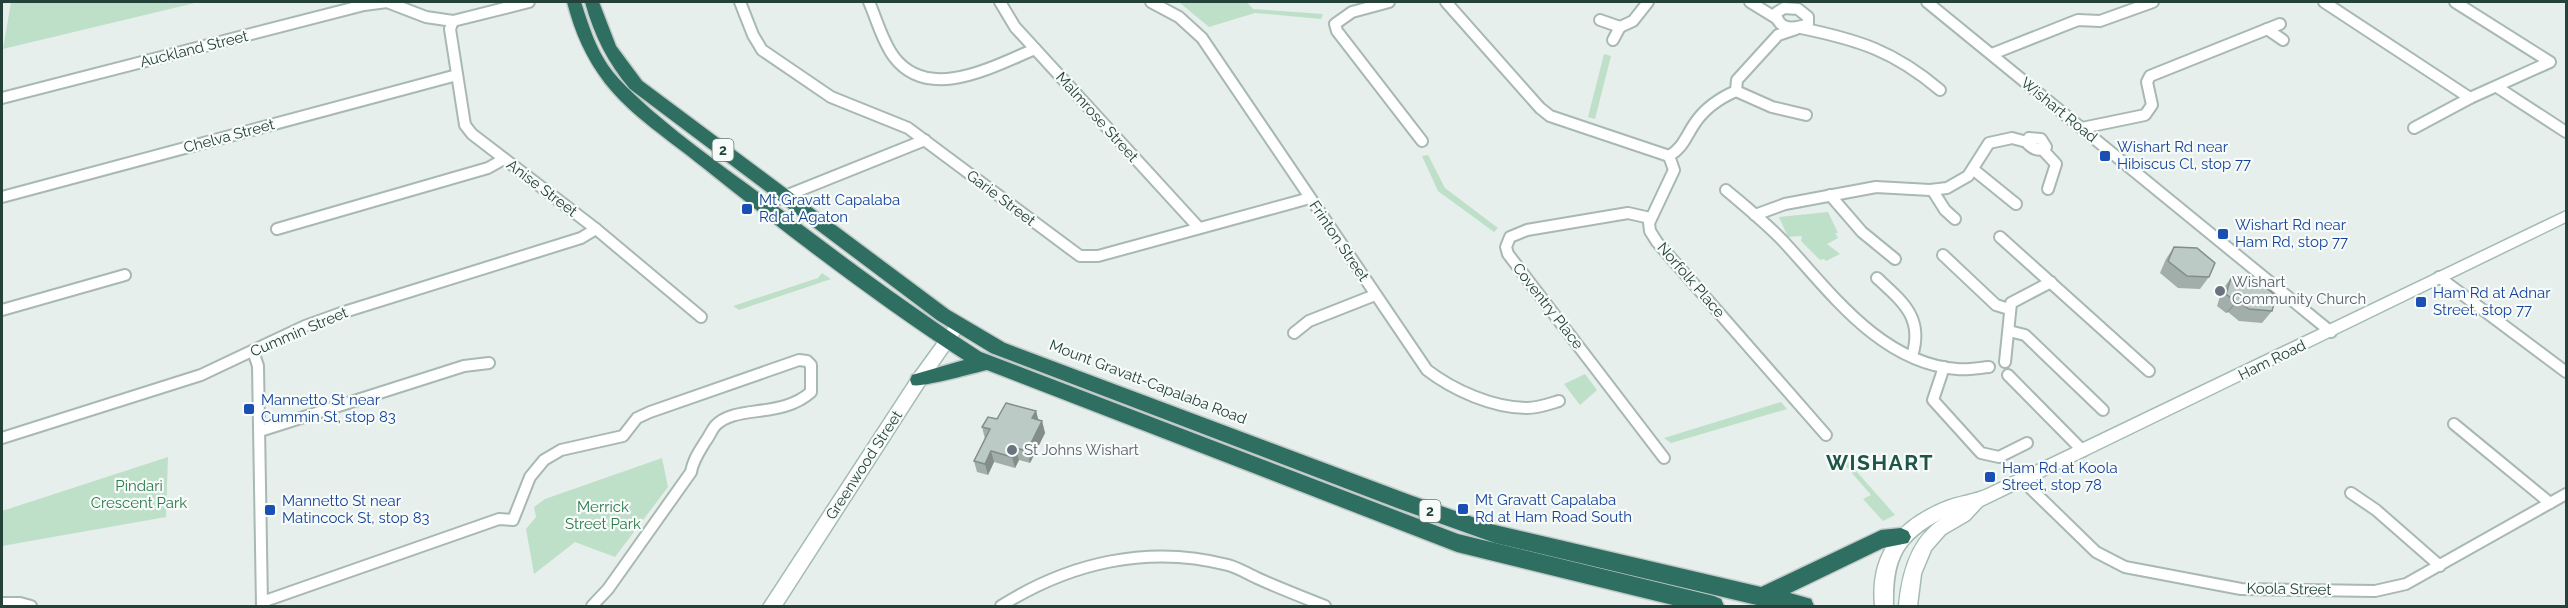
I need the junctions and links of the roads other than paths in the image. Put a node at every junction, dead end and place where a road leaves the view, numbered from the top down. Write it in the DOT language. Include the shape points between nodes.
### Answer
graph roads {
  1 [pos="387,2"];
  2 [pos="529,2"];
  3 [pos="574,2"];
  4 [pos="592,2"];
  5 [pos="740,2"];
  6 [pos="869,2"];
  7 [pos="1000,2"];
  8 [pos="1389,2"];
  9 [pos="1446,2"];
  10 [pos="1648,2"];
  11 [pos="1750,2"];
  12 [pos="1810,2"];
  13 [pos="1927,2"];
  14 [pos="2153,2"];
  15 [pos="2324,2"];
  16 [pos="2455,2"];
  17 [pos="1160,3"];
  18 [pos="1794,5"];
  19 [pos="1760,6"];
  20 [pos="1781,9"];
  21 [pos="1808,17"];
  22 [pos="1600,20"];
  23 [pos="453,21"];
  24 [pos="1778,21"];
  25 [pos="2280,24"];
  26 [pos="1620,27"];
  27 [pos="1799,28"];
  28 [pos="2267,29"];
  29 [pos="1825,33"];
  30 [pos="1778,35"];
  31 [pos="1613,40"];
  32 [pos="2283,40"];
  33 [pos="1035,49"];
  34 [pos="1992,54"];
  35 [pos="457,75"];
  36 [pos="2498,87"];
  37 [pos="1940,90"];
  38 [pos="1736,91"];
  39 [pos="2,98"];
  40 [pos="2470,98"];
  41 [pos="1806,115"];
  42 [pos="2082,128"];
  43 [pos="2414,128"];
  44 [pos="2566,132"];
  45 [pos="925,140"];
  46 [pos="1422,141"];
  47 [pos="1669,156"];
  48 [pos="504,159"];
  49 [pos="1974,170"];
  50 [pos="2048,189"];
  51 [pos="1726,190"];
  52 [pos="1933,191"];
  53 [pos="1830,195"];
  54 [pos="785,196"];
  55 [pos="2,197"];
  56 [pos="1310,198"];
  57 [pos="2016,204"];
  58 [pos="763,205"];
  59 [pos="1755,215"];
  60 [pos="2566,216"];
  61 [pos="1650,218"];
  62 [pos="1955,219"];
  63 [pos="1199,228"];
  64 [pos="277,229"];
  65 [pos="597,229"];
  66 [pos="2001,237"];
  67 [pos="1943,255"];
  68 [pos="1895,258"];
  69 [pos="125,275"];
  70 [pos="2439,277"];
  71 [pos="1877,278"];
  72 [pos="2051,282"];
  73 [pos="1375,295"];
  74 [pos="2009,309"];
  75 [pos="2,310"];
  76 [pos="701,317"];
  77 [pos="2009,331"];
  78 [pos="2331,332"];
  79 [pos="952,333"];
  80 [pos="1294,333"];
  81 [pos="253,351"];
  82 [pos="1912,356"];
  83 [pos="2005,362"];
  84 [pos="489,363"];
  85 [pos="987,363"];
  86 [pos="1944,367"];
  87 [pos="1989,367"];
  88 [pos="2149,371"];
  89 [pos="2566,372"];
  90 [pos="2008,375"];
  91 [pos="919,380"];
  92 [pos="1559,401"];
  93 [pos="2103,410"];
  94 [pos="2454,424"];
  95 [pos="260,431"];
  96 [pos="1827,435"];
  97 [pos="2,438"];
  98 [pos="2027,443"];
  99 [pos="2083,451"];
  100 [pos="1664,458"];
  101 [pos="2022,480"];
  102 [pos="2350,493"];
  103 [pos="2566,494"];
  104 [pos="1976,501"];
  105 [pos="2550,503"];
  106 [pos="1902,537"];
  107 [pos="2440,566"];
  108 [pos="1761,597"];
  109 [pos="2,603"];
  110 [pos="262,604"];
  111 [pos="31,606"];
  112 [pos="592,606"];
  113 [pos="772,606"];
  114 [pos="1001,606"];
  115 [pos="1325,606"];
  116 [pos="1714,606"];
  117 [pos="1804,606"];
  118 [pos="1884,606"];
  119 [pos="1908,606"];
  1 -- 23 [label="street, Auckland Street" via="426,17"];
  1 -- 39 [label="street, Auckland Street"];
  2 -- 23 [label="street, Auckland Street"];
  3 -- 58 [label="highway, Mount Gravatt-Capalaba Road / 2" via="587,42 612,81 669,132"];
  4 -- 54 [label="highway, Mount Gravatt-Capalaba Road / 2" via="610,50 636,85"];
  5 -- 45 [label="street, Garie Street" via="762,50 831,97 895,122"];
  6 -- 33 [label="street" via="900,63 923,76 951,79 968,75"];
  7 -- 33 [label="street, Malmrose Street"];
  8 -- 46 [label="street" via="1346,15 1335,24"];
  9 -- 47 [label="street" via="1550,116"];
  10 -- 26 [label="street" via="1633,21"];
  11 -- 19 [label="street"];
  12 -- 21 [label="street"];
  13 -- 34 [label="street, Wishart Road"];
  14 -- 34 [label="street" via="2100,21 2078,20"];
  15 -- 40 [label="street"];
  16 -- 36 [label="street" via="2550,62"];
  17 -- 56 [label="street, Frinton Street" via="1191,24 1202,38"];
  18 -- 20 [label="street"];
  18 -- 21 [label="street"];
  19 -- 20 [label="street"];
  19 -- 24 [label="street"];
  20 -- 24 [label="street" via="1776,13"];
  21 -- 27 [label="street"];
  21 -- 29 [label="street"];
  22 -- 26 [label="street"];
  23 -- 35 [label="street, Anise Street" via="450,29"];
  24 -- 27 [label="street"];
  24 -- 30 [label="street"];
  25 -- 28 [label="street"];
  26 -- 31 [label="street"];
  27 -- 29 [label="street"];
  27 -- 30 [label="street"];
  28 -- 32 [label="street"];
  28 -- 42 [label="street" via="2150,75 2147,82 2152,105 2145,114"];
  29 -- 37 [label="street" via="1885,50"];
  30 -- 38 [label="street" via="1737,80"];
  33 -- 63 [label="street, Malmrose Street"];
  34 -- 42 [label="street, Wishart Road"];
  35 -- 48 [label="street, Anise Street" via="465,125"];
  35 -- 55 [label="street, Chelva Street"];
  36 -- 40 [label="street"];
  36 -- 44 [label="street"];
  38 -- 41 [label="street" via="1772,108"];
  38 -- 47 [label="street" via="1721,97 1693,126 1681,150"];
  40 -- 43 [label="street"];
  42 -- 78 [label="street, Wishart Road"];
  45 -- 54 [label="street"];
  45 -- 63 [label="street, Garie Street" via="1080,256 1098,256"];
  47 -- 61 [label="street" via="1674,171"];
  48 -- 64 [label="street" via="488,168"];
  48 -- 65 [label="street, Anise Street"];
  49 -- 50 [label="street" via="1989,143 2012,138 2027,142 2031,137 2041,139 2046,145 2043,150 2056,164"];
  49 -- 52 [label="street" via="1956,185"];
  49 -- 57 [label="street"];
  51 -- 59 [label="street"];
  52 -- 53 [label="street" via="1887,186"];
  52 -- 62 [label="street"];
  53 -- 59 [label="street" via="1781,203"];
  53 -- 68 [label="street" via="1863,232"];
  54 -- 58 [label="street"];
  54 -- 79 [label="highway, Mount Gravatt-Capalaba Road / 2"];
  56 -- 63 [label="street, Garie Street"];
  56 -- 73 [label="street, Frinton Street"];
  58 -- 79 [label="highway, Mount Gravatt-Capalaba Road / 2"];
  59 -- 82 [label="street" via="1859,324"];
  60 -- 70 [label="street, Ham Road"];
  61 -- 96 [label="street, Norfolk Place" via="1650,231 1657,242"];
  61 -- 100 [label="street, Coventry Place" via="1628,213 1527,230 1510,237 1506,247"];
  65 -- 76 [label="street, Anise Street"];
  65 -- 81 [label="street, Cummin Street" via="581,238 340,313"];
  66 -- 72 [label="street"];
  67 -- 74 [label="street" via="1996,305"];
  69 -- 75 [label="street"];
  70 -- 78 [label="street, Ham Road"];
  70 -- 89 [label="street"];
  71 -- 82 [label="street" via="1916,322 1918,342"];
  72 -- 74 [label="street" via="2014,299"];
  72 -- 88 [label="street"];
  73 -- 80 [label="street" via="1309,321"];
  73 -- 92 [label="street, Frinton Street" via="1436,379 1511,407 1528,408"];
  74 -- 77 [label="street"];
  77 -- 83 [label="street"];
  77 -- 93 [label="street" via="2025,335"];
  78 -- 99 [label="street, Ham Road"];
  79 -- 85 [label="highway, Mount Gravatt-Capalaba Road / 2"];
  79 -- 91 [label="street, Greenwood Street"];
  79 -- 108 [label="highway, Mount Gravatt-Capalaba Road / 2" via="989,343 1467,525 1523,542"];
  81 -- 95 [label="street" via="258,366"];
  81 -- 97 [label="street, Cummin Street" via="186,381"];
  82 -- 86 [label="street"];
  84 -- 95 [label="street" via="464,366"];
  85 -- 91 [label="highway"];
  85 -- 116 [label="highway, Mount Gravatt-Capalaba Road / 2" via="1457,543"];
  86 -- 87 [label="street"];
  86 -- 98 [label="street" via="1933,400 1980,453 1999,457"];
  90 -- 99 [label="street"];
  91 -- 113 [label="street, Greenwood Street"];
  94 -- 105 [label="street"];
  95 -- 110 [label="street"];
  99 -- 101 [label="street, Ham Road"];
  101 -- 104 [label="street, Ham Road"];
  101 -- 107 [label="street, Koola Street" via="2096,552 2132,569 2241,589 2375,591 2406,584"];
  102 -- 107 [label="street" via="2376,510"];
  103 -- 105 [label="street, Koola Street"];
  104 -- 106 [label="street, Ham Road" via="1955,505 1924,519"];
  104 -- 119 [label="street, Ham Road" via="1939,530 1919,554 1909,586"];
  105 -- 107 [label="street, Koola Street"];
  106 -- 108 [label="highway" via="1881,539"];
  106 -- 118 [label="street, Ham Road" via="1885,567"];
  108 -- 117 [label="highway, Mount Gravatt-Capalaba Road / 2"];
  109 -- 111 [label="street"];
  110 -- 112 [label="street" via="499,519 513,520 530,477 544,460 561,450 623,436 638,418 650,412 799,360 807,361 811,365 811,392 804,400 792,406 727,417 717,423 692,459 691,472"];
  114 -- 115 [label="street" via="1062,572 1103,560 1144,557 1229,566"];
}
